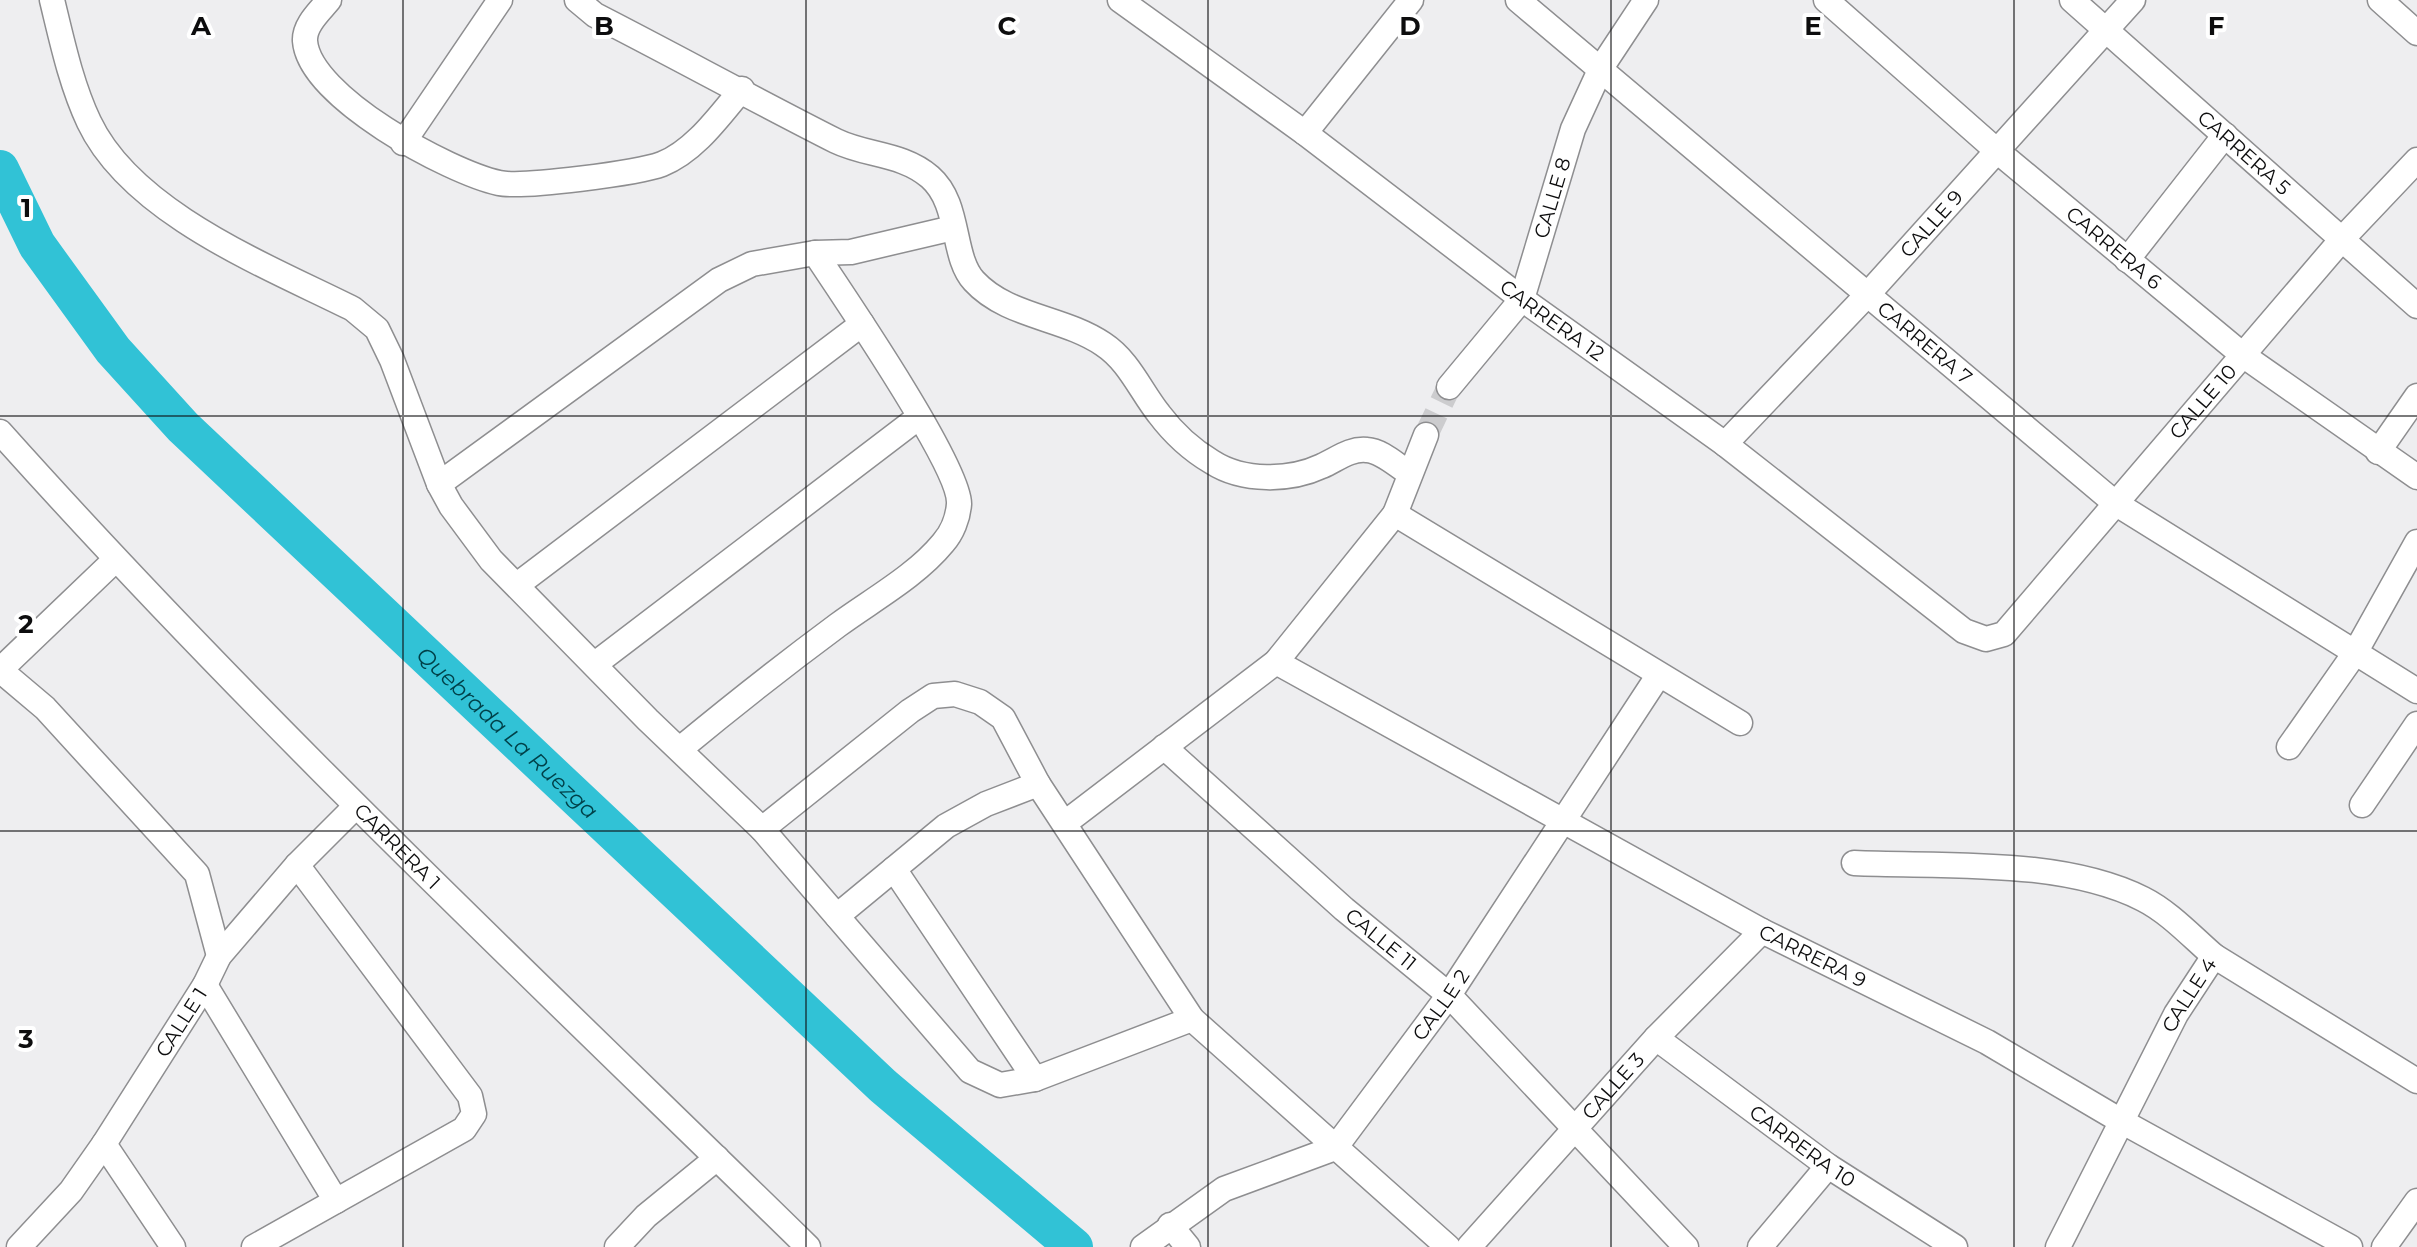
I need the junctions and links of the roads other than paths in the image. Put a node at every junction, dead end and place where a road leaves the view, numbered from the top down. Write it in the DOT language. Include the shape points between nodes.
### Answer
graph roads {
  1 [pos="52,0"];
  2 [pos="329,0"];
  3 [pos="500,0"];
  4 [pos="577,0"];
  5 [pos="1120,0"];
  6 [pos="1411,0"];
  7 [pos="1518,0"];
  8 [pos="1646,0"];
  9 [pos="1826,0"];
  10 [pos="2072,0"];
  11 [pos="2133,0"];
  12 [pos="2380,0"];
  13 [pos="2105,30"];
  14 [pos="2417,33"];
  15 [pos="1601,68"];
  16 [pos="742,89"];
  17 [pos="1305,133"];
  18 [pos="2225,135"];
  19 [pos="403,143"];
  20 [pos="1996,150"];
  21 [pos="2417,160"];
  22 [pos="953,228"];
  23 [pos="2343,238"];
  24 [pos="815,253"];
  25 [pos="2127,260"];
  26 [pos="1868,294"];
  27 [pos="1522,299"];
  28 [pos="2417,306"];
  29 [pos="862,324"];
  30 [pos="2244,356"];
  31 [pos="1449,387"];
  32 [pos="2417,396"];
  33 [pos="919,417"];
  34 [pos="0,432"];
  35 [pos="1426,435"];
  36 [pos="1725,444"];
  37 [pos="2378,452"];
  38 [pos="1409,473"];
  39 [pos="2417,477"];
  40 [pos="439,484"];
  41 [pos="2115,503"];
  42 [pos="1395,514"];
  43 [pos="2417,542"];
  44 [pos="115,560"];
  45 [pos="517,585"];
  46 [pos="1986,639"];
  47 [pos="2355,653"];
  48 [pos="1276,662"];
  49 [pos="595,664"];
  50 [pos="0,670"];
  51 [pos="1658,676"];
  52 [pos="2417,691"];
  53 [pos="1740,723"];
  54 [pos="2417,724"];
  55 [pos="1164,747"];
  56 [pos="2289,747"];
  57 [pos="680,749"];
  58 [pos="1038,784"];
  59 [pos="2362,805"];
  60 [pos="356,806"];
  61 [pos="1065,823"];
  62 [pos="1564,824"];
  63 [pos="762,829"];
  64 [pos="1854,863"];
  65 [pos="297,865"];
  66 [pos="894,869"];
  67 [pos="837,916"];
  68 [pos="1762,931"];
  69 [pos="219,956"];
  70 [pos="2214,956"];
  71 [pos="205,985"];
  72 [pos="1449,995"];
  73 [pos="1192,1019"];
  74 [pos="1656,1038"];
  75 [pos="1035,1079"];
  76 [pos="2417,1081"];
  77 [pos="2121,1121"];
  78 [pos="1575,1131"];
  79 [pos="104,1144"];
  80 [pos="1335,1148"];
  81 [pos="717,1158"];
  82 [pos="1828,1166"];
  83 [pos="336,1201"];
  84 [pos="2417,1201"];
  85 [pos="1170,1225"];
  86 [pos="19,1247"];
  87 [pos="173,1247"];
  88 [pos="254,1247"];
  89 [pos="617,1247"];
  90 [pos="808,1247"];
  91 [pos="1143,1247"];
  92 [pos="1188,1247"];
  93 [pos="1448,1247"];
  94 [pos="1469,1247"];
  95 [pos="1686,1247"];
  96 [pos="1760,1247"];
  97 [pos="1955,1247"];
  98 [pos="2058,1247"];
  99 [pos="2350,1247"];
  100 [pos="2384,1247"];
  1 -- 40 [label="street" via="89,124 128,176 168,212 353,309 377,329"];
  2 -- 19 [label="street" via="304,38 310,60 327,84"];
  3 -- 19 [label="street"];
  4 -- 16 [label="street" via="595,15"];
  5 -- 17 [label="street, CARRERA 12"];
  6 -- 17 [label="street"];
  7 -- 15 [label="street, CARRERA 7"];
  8 -- 15 [label="street, CALLE 8"];
  9 -- 20 [label="street, CARRERA 6"];
  10 -- 13 [label="street, CARRERA 5"];
  11 -- 13 [label="street, CALLE 9"];
  12 -- 14 [label="street"];
  13 -- 18 [label="street, CARRERA 5"];
  13 -- 20 [label="street, CALLE 9"];
  15 -- 26 [label="street, CARRERA 7"];
  15 -- 27 [label="street, CALLE 8" via="1573,129"];
  16 -- 19 [label="street" via="688,148 662,164 569,180 500,184"];
  16 -- 22 [label="street" via="839,143 897,157 931,177 949,201"];
  17 -- 27 [label="street, CARRERA 12"];
  18 -- 23 [label="street, CARRERA 5"];
  18 -- 25 [label="street"];
  20 -- 25 [label="street, CARRERA 6"];
  20 -- 26 [label="street, CALLE 9"];
  21 -- 23 [label="street, CALLE 10"];
  22 -- 24 [label="street" via="851,252"];
  22 -- 38 [label="street" via="972,280 1008,306 1082,331 1106,346 1129,368 1185,445 1215,465 1274,477 1307,473 1351,451 1367,450"];
  23 -- 28 [label="street, CARRERA 5"];
  23 -- 30 [label="street, CALLE 10"];
  24 -- 29 [label="street"];
  24 -- 40 [label="street" via="752,264 719,280"];
  25 -- 30 [label="street, CARRERA 6"];
  26 -- 36 [label="street, CALLE 9"];
  26 -- 41 [label="street, CARRERA 7"];
  27 -- 31 [label="street, CALLE 8"];
  27 -- 36 [label="street, CARRERA 12"];
  29 -- 33 [label="street"];
  29 -- 45 [label="street"];
  30 -- 37 [label="street, CARRERA 6"];
  30 -- 41 [label="street, CALLE 10"];
  32 -- 37 [label="street"];
  33 -- 49 [label="street"];
  33 -- 57 [label="street" via="959,502 955,525 942,544"];
  34 -- 44 [label="street, CARRERA 1"];
  35 -- 38 [label="street"];
  36 -- 46 [label="street, CARRERA 12" via="1964,631"];
  37 -- 39 [label="street, CARRERA 6"];
  38 -- 42 [label="street"];
  40 -- 45 [label="street" via="491,560"];
  41 -- 46 [label="street, CALLE 10" via="2004,634"];
  41 -- 47 [label="street, CARRERA 7"];
  42 -- 48 [label="street"];
  42 -- 51 [label="street"];
  43 -- 47 [label="street"];
  44 -- 50 [label="street"];
  44 -- 60 [label="street, CARRERA 1"];
  45 -- 49 [label="street"];
  47 -- 52 [label="street"];
  47 -- 56 [label="street"];
  48 -- 55 [label="street"];
  48 -- 62 [label="street, CARRERA 9"];
  49 -- 57 [label="street"];
  50 -- 69 [label="street" via="45,708 197,874"];
  51 -- 53 [label="street"];
  51 -- 62 [label="street, CALLE 2"];
  54 -- 59 [label="street"];
  55 -- 61 [label="street"];
  55 -- 72 [label="street, CALLE 11" via="1344,909"];
  57 -- 63 [label="street"];
  58 -- 61 [label="street"];
  58 -- 63 [label="street" via="1003,718 980,702 955,694 933,696"];
  58 -- 66 [label="street" via="946,826"];
  60 -- 65 [label="street, CALLE 1"];
  60 -- 81 [label="street, CARRERA 1"];
  61 -- 73 [label="street"];
  62 -- 68 [label="street, CARRERA 9"];
  62 -- 72 [label="street, CALLE 2"];
  63 -- 67 [label="street"];
  64 -- 70 [label="street" via="2024,870 2114,886 2145,900"];
  65 -- 69 [label="street, CALLE 1"];
  65 -- 83 [label="street" via="470,1096 474,1114 464,1129"];
  66 -- 67 [label="street"];
  66 -- 75 [label="street"];
  67 -- 75 [label="street" via="970,1071 1000,1085"];
  68 -- 74 [label="street, CALLE 3"];
  68 -- 77 [label="street, CARRERA 9" via="1987,1042"];
  69 -- 71 [label="street, CALLE 1"];
  70 -- 76 [label="street, CALLE 4"];
  70 -- 77 [label="street, CALLE 4" via="2176,1014"];
  71 -- 79 [label="street, CALLE 1"];
  71 -- 83 [label="street"];
  72 -- 78 [label="street, CALLE 11"];
  72 -- 80 [label="street, CALLE 2"];
  73 -- 75 [label="street"];
  73 -- 80 [label="street"];
  74 -- 78 [label="street, CALLE 3"];
  74 -- 82 [label="street, CARRERA 10"];
  77 -- 98 [label="street, CALLE 4"];
  77 -- 99 [label="street, CARRERA 9"];
  78 -- 94 [label="street, CALLE 3"];
  78 -- 95 [label="street, CALLE 11"];
  79 -- 86 [label="street, CALLE 1" via="71,1191"];
  79 -- 87 [label="street"];
  80 -- 85 [label="street" via="1224,1189"];
  80 -- 93 [label="street"];
  81 -- 89 [label="street"];
  81 -- 90 [label="street, CARRERA 1"];
  82 -- 96 [label="street"];
  82 -- 97 [label="street, CARRERA 10"];
  83 -- 88 [label="street"];
  84 -- 100 [label="street"];
  85 -- 91 [label="street"];
  85 -- 92 [label="street"];
}
